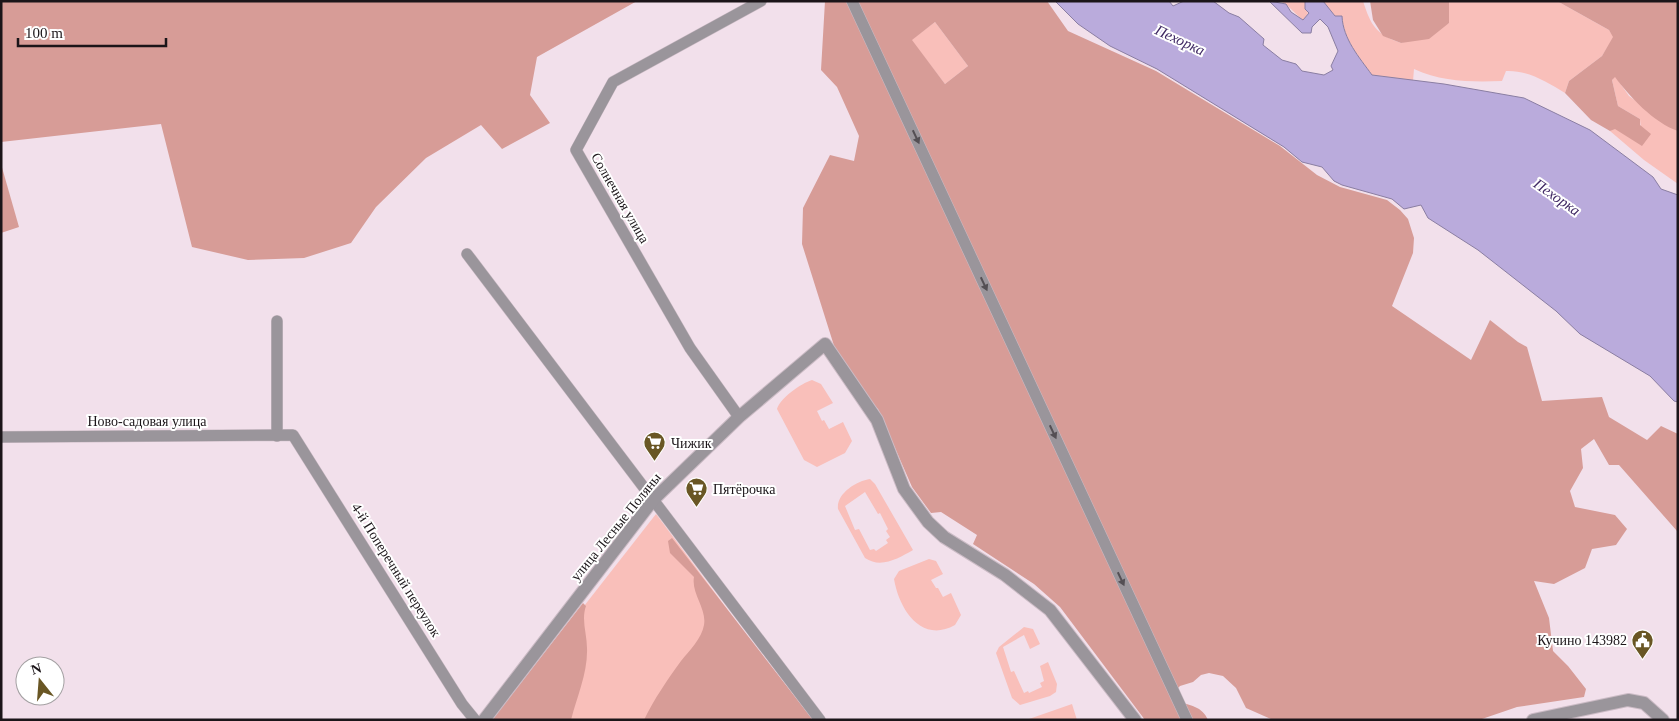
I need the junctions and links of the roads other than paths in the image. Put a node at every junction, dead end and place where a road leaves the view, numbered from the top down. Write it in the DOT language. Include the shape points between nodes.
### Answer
graph roads {
  1 [pos="761,1"];
  2 [pos="852,1"];
  3 [pos="467,254"];
  4 [pos="277,321"];
  5 [pos="739,417"];
  6 [pos="277,436"];
  7 [pos="293,436"];
  8 [pos="1,437"];
  9 [pos="653,500"];
  10 [pos="475,720"];
  11 [pos="484,720"];
  12 [pos="820,720"];
  13 [pos="1135,720"];
  14 [pos="1187,720"];
  15 [pos="1533,720"];
  16 [pos="1663,720"];
  1 -- 5 [label="street, Солнечная улица" via="613,82 576,150 685,339"];
  2 -- 14 [label="street, one-way"];
  3 -- 9 [label="street"];
  4 -- 6 [label="street"];
  5 -- 9 [label="street, улица Лесные Поляны"];
  5 -- 13 [label="street, улица Лесные Поляны" via="825,344 875,415 904,489 928,522 944,538 1005,575 1050,610"];
  6 -- 7 [label="street, Ново-садовая улица"];
  6 -- 8 [label="street, Ново-садовая улица"];
  7 -- 10 [label="street, 4-й Поперечный переулок"];
  9 -- 11 [label="street, улица Лесные Поляны"];
  9 -- 12 [label="street"];
  15 -- 16 [label="street" via="1628,700 1644,703"];
}
